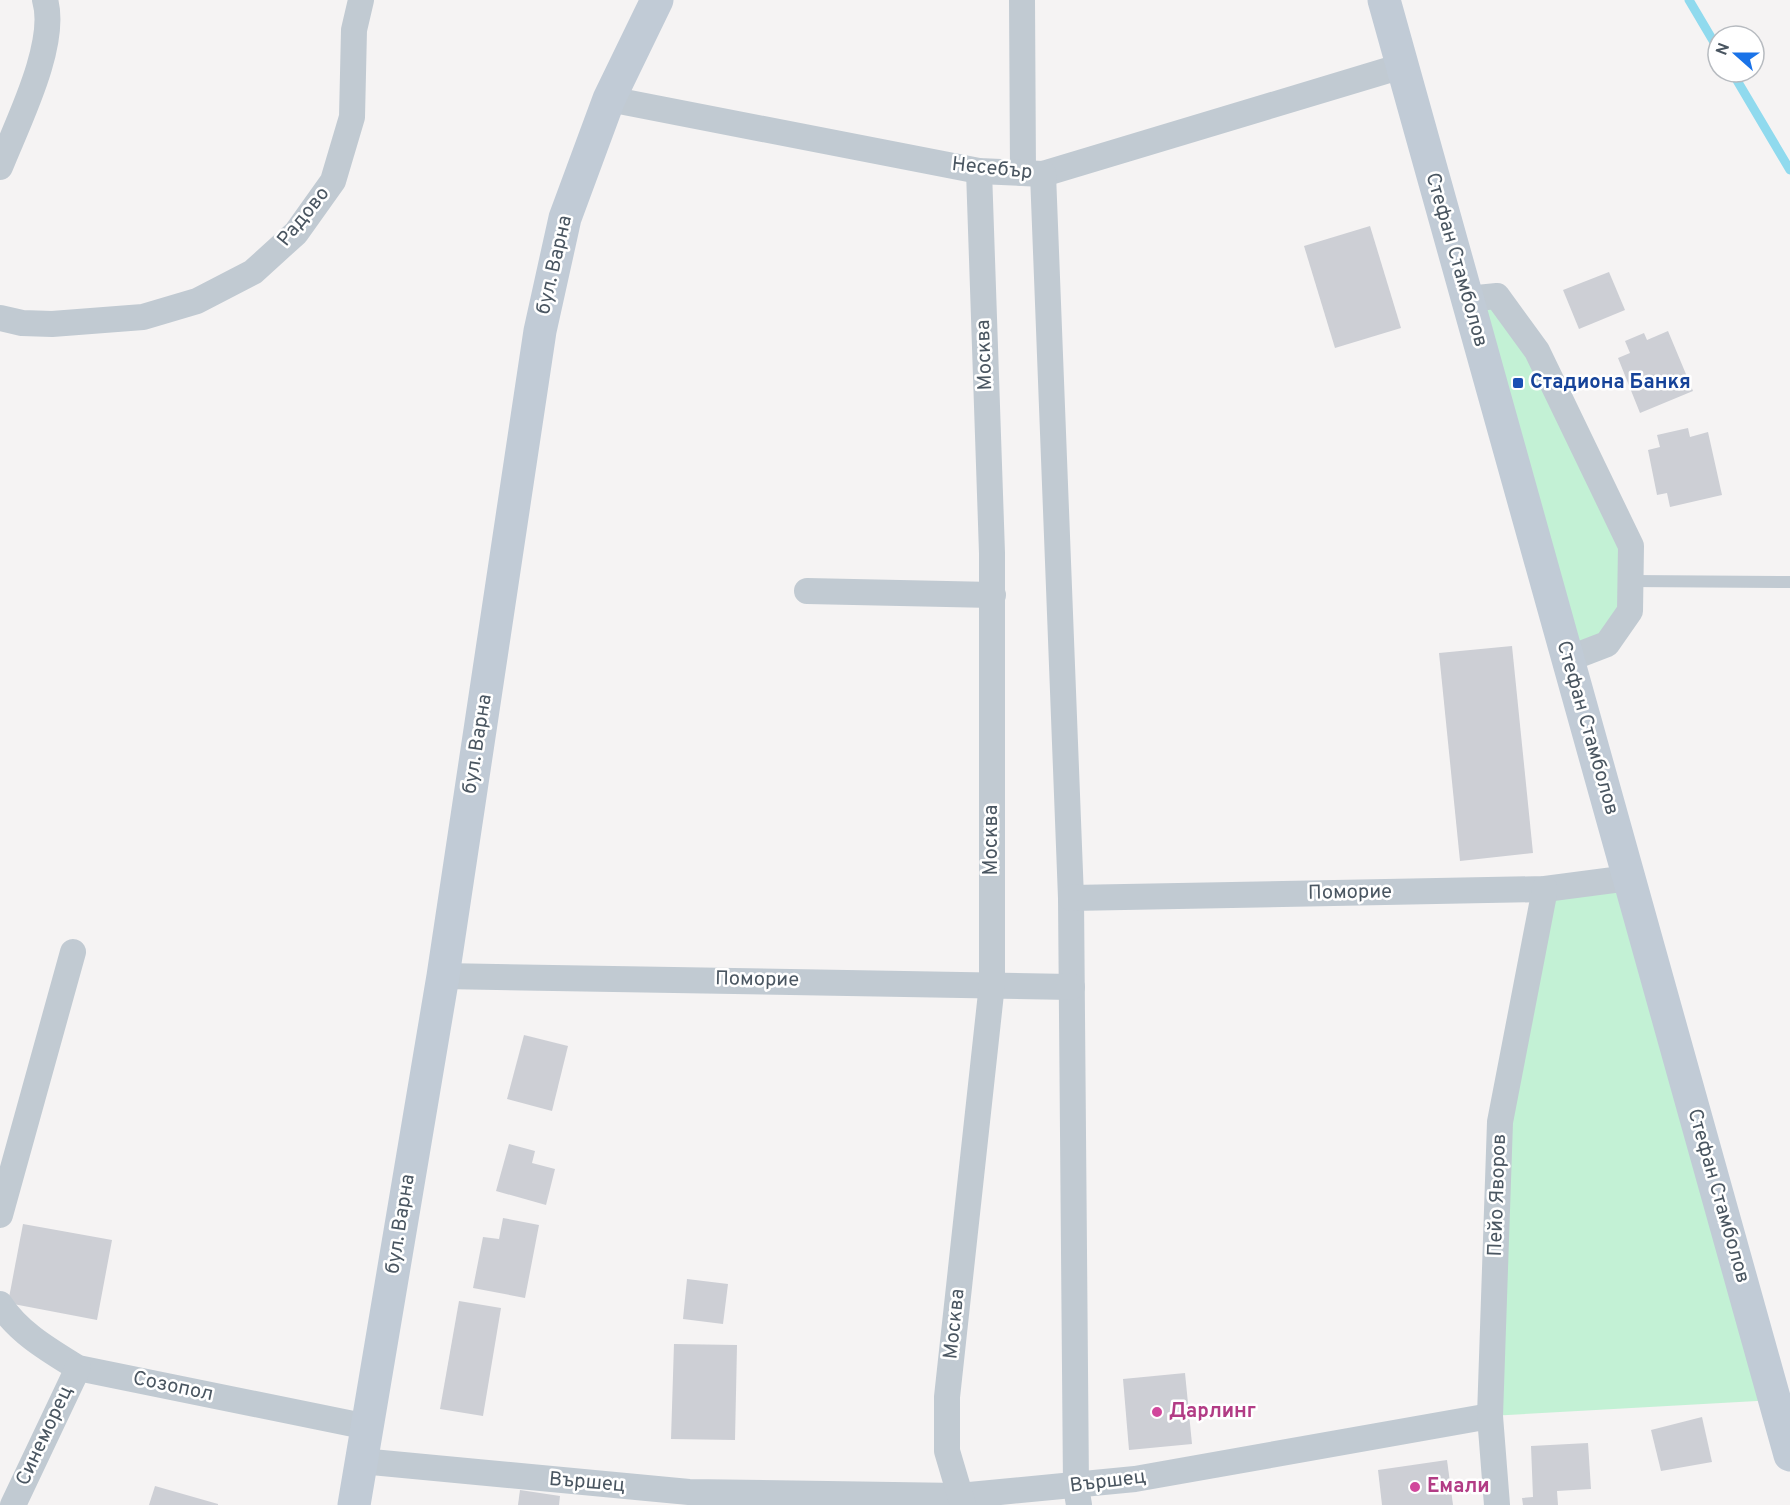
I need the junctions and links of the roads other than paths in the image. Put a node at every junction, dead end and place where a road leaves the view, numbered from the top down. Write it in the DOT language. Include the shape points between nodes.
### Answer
graph roads {
  1 [pos="45,0"];
  2 [pos="361,0"];
  3 [pos="657,0"];
  4 [pos="1022,0"];
  5 [pos="1384,0"];
  6 [pos="1402,66"];
  7 [pos="609,99"];
  8 [pos="0,167"];
  9 [pos="979,171"];
  10 [pos="1033,174"];
  11 [pos="1467,299"];
  12 [pos="0,318"];
  13 [pos="1630,581"];
  14 [pos="1790,582"];
  15 [pos="807,591"];
  16 [pos="993,595"];
  17 [pos="1568,659"];
  18 [pos="1629,878"];
  19 [pos="1545,889"];
  20 [pos="1071,898"];
  21 [pos="73,952"];
  22 [pos="442,976"];
  23 [pos="992,984"];
  24 [pos="1072,987"];
  25 [pos="0,1215"];
  26 [pos="0,1304"];
  27 [pos="78,1368"];
  28 [pos="1490,1416"];
  29 [pos="368,1427"];
  30 [pos="1790,1455"];
  31 [pos="362,1461"];
  32 [pos="1078,1496"];
  33 [pos="688,1499"];
  34 [pos="961,1500"];
  35 [pos="13,1505"];
  36 [pos="354,1505"];
  37 [pos="1497,1505"];
  1 -- 8 [label="street" via="49,14 45,49"];
  2 -- 12 [label="street, Радово" via="354,30 352,117 333,181 296,233 253,272 197,301 143,317 52,324"];
  3 -- 7 [label="street, бул. Варна"];
  4 -- 10 [label="street"];
  5 -- 6 [label="street, Стефан Стамболов"];
  6 -- 10 [label="street, Несебър"];
  6 -- 11 [label="street, Стефан Стамболов"];
  7 -- 9 [label="street, Несебър"];
  7 -- 22 [label="street, бул. Варна" via="565,218 540,331"];
  9 -- 10 [label="street, Несебър"];
  9 -- 16 [label="street, Москва"];
  10 -- 20 [label="street"];
  11 -- 13 [label="street" via="1497,296 1538,351 1631,546"];
  11 -- 17 [label="street, Стефан Стамболов"];
  13 -- 14 [label="lane"];
  13 -- 17 [label="street" via="1630,611 1607,644"];
  15 -- 16 [label="street"];
  16 -- 23 [label="street, Москва"];
  17 -- 18 [label="street, Стефан Стамболов"];
  18 -- 19 [label="street, Поморие"];
  18 -- 30 [label="street, Стефан Стамболов"];
  19 -- 20 [label="street, Поморие"];
  19 -- 28 [label="street, Пейо Яворов" via="1500,1122"];
  20 -- 24 [label="street"];
  21 -- 25 [label="street"];
  22 -- 23 [label="street, Поморие"];
  22 -- 29 [label="street, бул. Варна"];
  23 -- 24 [label="street, Поморие"];
  23 -- 34 [label="street, Москва" via="947,1397 947,1451"];
  24 -- 32 [label="street"];
  26 -- 27 [label="street, Созопол" via="40,1344"];
  27 -- 29 [label="street, Созопол"];
  27 -- 35 [label="street, Синеморец"];
  28 -- 32 [label="street, Вършец" via="1135,1479"];
  28 -- 37 [label="street, Пейо Яворов"];
  29 -- 31 [label="street, бул. Варна"];
  31 -- 33 [label="street, Вършец"];
  31 -- 36 [label="street, бул. Варна"];
  32 -- 34 [label="street, Вършец"];
  33 -- 34 [label="street, Вършец"];
}
